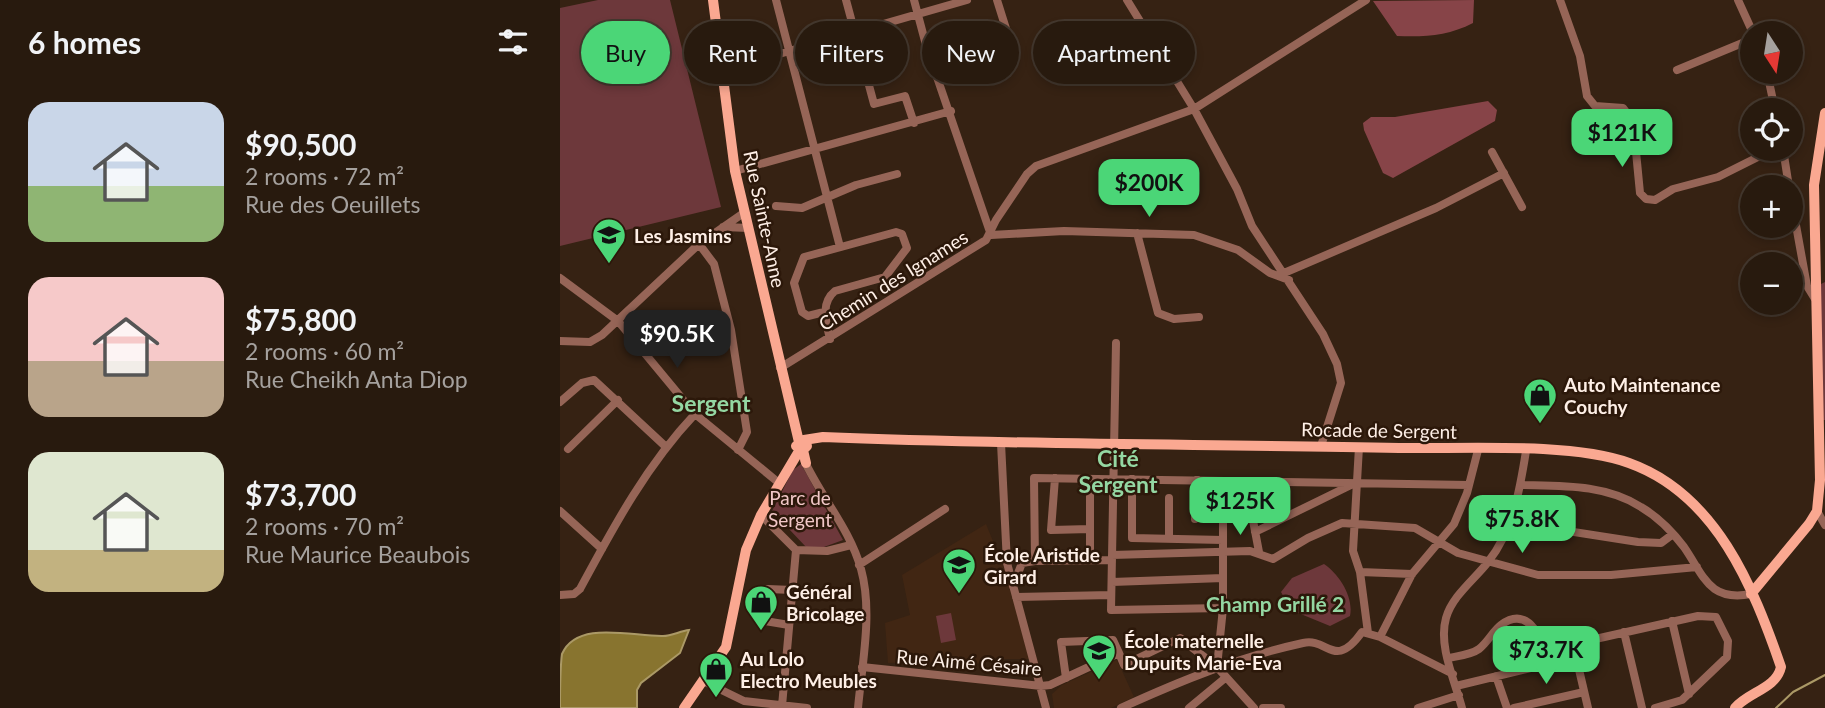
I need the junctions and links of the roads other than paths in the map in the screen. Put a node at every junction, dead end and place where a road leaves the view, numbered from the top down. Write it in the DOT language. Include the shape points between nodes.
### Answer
graph roads {
  1 [pos="713,0"];
  2 [pos="776,0"];
  3 [pos="846,0"];
  4 [pos="914,0"];
  5 [pos="967,0"];
  6 [pos="997,0"];
  7 [pos="1127,0"];
  8 [pos="1366,0"];
  9 [pos="1560,0"];
  10 [pos="1738,0"];
  11 [pos="954,2"];
  12 [pos="919,16"];
  13 [pos="715,21"];
  14 [pos="852,21"];
  15 [pos="902,21"];
  16 [pos="1004,21"];
  17 [pos="1748,21"];
  18 [pos="1740,44"];
  19 [pos="795,49"];
  20 [pos="790,50"];
  21 [pos="781,53"];
  22 [pos="1677,70"];
  23 [pos="722,84"];
  24 [pos="869,84"];
  25 [pos="1194,109"];
  26 [pos="950,111"];
  27 [pos="1825,113"];
  28 [pos="914,123"];
  29 [pos="814,148"];
  30 [pos="1492,152"];
  31 [pos="1750,161"];
  32 [pos="735,171"];
  33 [pos="1504,173"];
  34 [pos="897,174"];
  35 [pos="829,197"];
  36 [pos="776,206"];
  37 [pos="1522,206"];
  38 [pos="745,212"];
  39 [pos="723,227"];
  40 [pos="749,228"];
  41 [pos="1137,233"];
  42 [pos="991,235"];
  43 [pos="1798,238"];
  44 [pos="699,244"];
  45 [pos="840,247"];
  46 [pos="1286,277"];
  47 [pos="560,278"];
  48 [pos="1820,282"];
  49 [pos="1815,299"];
  50 [pos="824,312"];
  51 [pos="1199,317"];
  52 [pos="618,321"];
  53 [pos="830,339"];
  54 [pos="560,341"];
  55 [pos="1116,343"];
  56 [pos="780,368"];
  57 [pos="618,400"];
  58 [pos="560,402"];
  59 [pos="695,414"];
  60 [pos="1822,423"];
  61 [pos="1001,443"];
  62 [pos="1114,444"];
  63 [pos="665,446"];
  64 [pos="1321,446"];
  65 [pos="800,447"];
  66 [pos="1359,447"];
  67 [pos="569,449"];
  68 [pos="738,450"];
  69 [pos="1479,450"];
  70 [pos="1526,450"];
  71 [pos="806,463"];
  72 [pos="1055,478"];
  73 [pos="1090,479"];
  74 [pos="1114,479"];
  75 [pos="1132,479"];
  76 [pos="1197,480"];
  77 [pos="1823,480"];
  78 [pos="1223,481"];
  79 [pos="1251,481"];
  80 [pos="779,483"];
  81 [pos="1356,483"];
  82 [pos="1469,485"];
  83 [pos="1521,485"];
  84 [pos="1169,498"];
  85 [pos="945,509"];
  86 [pos="1817,511"];
  87 [pos="560,512"];
  88 [pos="761,515"];
  89 [pos="1195,519"];
  90 [pos="1509,522"];
  91 [pos="1825,525"];
  92 [pos="1355,526"];
  93 [pos="1090,529"];
  94 [pos="1255,532"];
  95 [pos="1673,534"];
  96 [pos="1112,538"];
  97 [pos="1132,538"];
  98 [pos="1169,539"];
  99 [pos="1223,540"];
  100 [pos="1440,543"];
  101 [pos="851,545"];
  102 [pos="602,549"];
  103 [pos="796,550"];
  104 [pos="1259,552"];
  105 [pos="1688,553"];
  106 [pos="1223,554"];
  107 [pos="1112,558"];
  108 [pos="1090,560"];
  109 [pos="1035,561"];
  110 [pos="1490,561"];
  111 [pos="1023,563"];
  112 [pos="859,565"];
  113 [pos="1007,565"];
  114 [pos="1697,567"];
  115 [pos="1682,568"];
  116 [pos="1360,572"];
  117 [pos="1412,574"];
  118 [pos="1223,578"];
  119 [pos="1112,582"];
  120 [pos="1013,586"];
  121 [pos="792,590"];
  122 [pos="1751,594"];
  123 [pos="560,595"];
  124 [pos="1111,596"];
  125 [pos="1016,597"];
  126 [pos="1223,608"];
  127 [pos="1672,621"];
  128 [pos="789,625"];
  129 [pos="1624,632"];
  130 [pos="1368,633"];
  131 [pos="1380,638"];
  132 [pos="1119,653"];
  133 [pos="1576,657"];
  134 [pos="1448,658"];
  135 [pos="1549,664"];
  136 [pos="862,667"];
  137 [pos="1217,667"];
  138 [pos="1453,674"];
  139 [pos="1496,676"];
  140 [pos="1066,678"];
  141 [pos="1224,679"];
  142 [pos="703,681"];
  143 [pos="1041,686"];
  144 [pos="1457,690"];
  145 [pos="1584,692"];
  146 [pos="1689,694"];
  147 [pos="743,704"];
  148 [pos="782,705"];
  149 [pos="684,708"];
  150 [pos="807,708"];
  151 [pos="858,708"];
  152 [pos="1046,708"];
  153 [pos="1121,708"];
  154 [pos="1189,708"];
  155 [pos="1254,708"];
  156 [pos="1263,708"];
  157 [pos="1281,708"];
  158 [pos="1418,708"];
  159 [pos="1462,708"];
  160 [pos="1507,708"];
  161 [pos="1514,708"];
  162 [pos="1588,708"];
  163 [pos="1642,708"];
  164 [pos="1655,708"];
  165 [pos="1735,708"];
  1 -- 13 [label="main road, Rue Sainte-Anne"];
  2 -- 20 [label="street"];
  3 -- 14 [label="street"];
  4 -- 12 [label="street"];
  5 -- 11 [label="street"];
  6 -- 16 [label="street"];
  7 -- 25 [label="street"];
  8 -- 25 [label="street, Chemin des Ignames"];
  9 -- 31 [label="street" via="1580,56 1587,96 1595,106 1623,108 1633,121 1640,193 1646,199 1655,200 1673,189 1718,177"];
  10 -- 17 [label="street"];
  11 -- 12 [label="street"];
  12 -- 15 [label="street"];
  12 -- 26 [label="street"];
  18 -- 22 [label="street"];
  19 -- 20 [label="street"];
  20 -- 21 [label="street"];
  20 -- 29 [label="street"];
  23 -- 32 [label="main road, Rue Sainte-Anne"];
  24 -- 28 [label="street" via="874,104 905,96"];
  25 -- 42 [label="street, Chemin des Ignames" via="1036,166 996,220"];
  25 -- 46 [label="street" via="1252,226"];
  26 -- 28 [label="street"];
  26 -- 42 [label="street"];
  27 -- 48 [label="main road" via="1814,185"];
  28 -- 29 [label="street"];
  29 -- 32 [label="street"];
  29 -- 35 [label="street"];
  30 -- 33 [label="street"];
  32 -- 38 [label="main road, Rue Sainte-Anne"];
  33 -- 37 [label="street"];
  33 -- 46 [label="street"];
  34 -- 35 [label="street"];
  35 -- 36 [label="street" via="803,208"];
  35 -- 45 [label="street"];
  38 -- 39 [label="street"];
  38 -- 40 [label="main road, Rue Sainte-Anne"];
  39 -- 40 [label="street"];
  39 -- 44 [label="street"];
  40 -- 56 [label="main road, Rue Sainte-Anne"];
  41 -- 42 [label="street"];
  41 -- 46 [label="street" via="1207,238"];
  41 -- 51 [label="street" via="1158,313 1174,319"];
  42 -- 53 [label="street, Chemin des Ignames"];
  43 -- 49 [label="street" via="1807,286"];
  44 -- 52 [label="street"];
  44 -- 68 [label="street" via="714,264 731,330 747,432"];
  45 -- 50 [label="street" via="804,257 794,279 803,314"];
  45 -- 50 [label="street" via="896,232 904,237 907,248 885,276 832,293"];
  46 -- 64 [label="street" via="1323,334 1341,383"];
  47 -- 52 [label="street"];
  48 -- 49 [label="main road"];
  49 -- 60 [label="main road"];
  50 -- 53 [label="street"];
  52 -- 54 [label="street" via="590,342"];
  52 -- 59 [label="street"];
  53 -- 56 [label="street, Chemin des Ignames"];
  55 -- 62 [label="street"];
  56 -- 65 [label="main road, Rue Sainte-Anne"];
  57 -- 58 [label="street" via="594,380 582,383"];
  57 -- 63 [label="street"];
  57 -- 67 [label="street"];
  59 -- 63 [label="street"];
  59 -- 68 [label="street"];
  60 -- 77 [label="main road"];
  61 -- 62 [label="main road, Rocade de Sergent"];
  61 -- 65 [label="main road, Rocade de Sergent" via="823,437"];
  61 -- 113 [label="street"];
  62 -- 64 [label="main road, Rocade de Sergent"];
  62 -- 74 [label="street"];
  63 -- 102 [label="street"];
  64 -- 66 [label="main road, Rocade de Sergent"];
  65 -- 71 [label="main road"];
  65 -- 80 [label="main road"];
  66 -- 69 [label="main road, Rocade de Sergent"];
  66 -- 81 [label="street"];
  68 -- 80 [label="street"];
  69 -- 70 [label="main road, Rocade de Sergent"];
  69 -- 82 [label="street"];
  70 -- 83 [label="street"];
  70 -- 122 [label="main road, Rocade de Sergent" via="1581,452 1629,463 1670,485 1701,509 1720,534"];
  71 -- 101 [label="street"];
  72 -- 73 [label="street"];
  72 -- 93 [label="street" via="1051,530"];
  72 -- 109 [label="street" via="1034,478"];
  73 -- 74 [label="street"];
  73 -- 93 [label="street"];
  74 -- 75 [label="street"];
  74 -- 96 [label="street"];
  75 -- 76 [label="street"];
  75 -- 97 [label="street"];
  76 -- 78 [label="street"];
  76 -- 89 [label="street"];
  77 -- 86 [label="main road"];
  78 -- 79 [label="street"];
  78 -- 99 [label="street"];
  79 -- 81 [label="street"];
  79 -- 94 [label="street"];
  80 -- 88 [label="main road"];
  81 -- 82 [label="street"];
  81 -- 92 [label="street"];
  81 -- 94 [label="street"];
  82 -- 100 [label="street" via="1454,524"];
  83 -- 90 [label="street"];
  83 -- 95 [label="street" via="1579,487 1616,495 1640,506"];
  84 -- 98 [label="street"];
  85 -- 112 [label="street"];
  86 -- 91 [label="street"];
  86 -- 122 [label="main road"];
  87 -- 102 [label="street"];
  88 -- 103 [label="street"];
  88 -- 142 [label="main road" via="746,550 732,634"];
  90 -- 95 [label="street" via="1638,542 1661,543"];
  90 -- 110 [label="street"];
  92 -- 100 [label="street" via="1415,528"];
  92 -- 104 [label="street" via="1342,523 1273,559"];
  92 -- 116 [label="street" via="1353,551"];
  93 -- 108 [label="street"];
  94 -- 104 [label="street"];
  95 -- 105 [label="street"];
  96 -- 97 [label="street"];
  96 -- 107 [label="street"];
  97 -- 98 [label="street"];
  98 -- 99 [label="street"];
  99 -- 106 [label="street"];
  100 -- 110 [label="street"];
  100 -- 117 [label="street"];
  101 -- 103 [label="street" via="827,551"];
  101 -- 112 [label="street"];
  102 -- 123 [label="street" via="580,589"];
  103 -- 121 [label="street"];
  104 -- 106 [label="street"];
  105 -- 114 [label="street"];
  105 -- 115 [label="street"];
  106 -- 107 [label="street"];
  106 -- 118 [label="street"];
  107 -- 108 [label="street"];
  107 -- 119 [label="street"];
  108 -- 109 [label="street"];
  109 -- 111 [label="street"];
  110 -- 115 [label="street" via="1560,577"];
  110 -- 134 [label="street" via="1446,617"];
  111 -- 113 [label="street"];
  111 -- 120 [label="street"];
  112 -- 136 [label="street" via="865,598"];
  113 -- 120 [label="street"];
  114 -- 115 [label="street"];
  114 -- 122 [label="street" via="1717,591 1732,596"];
  116 -- 117 [label="street"];
  116 -- 130 [label="street"];
  117 -- 131 [label="street"];
  118 -- 119 [label="street"];
  118 -- 126 [label="street"];
  119 -- 124 [label="street"];
  120 -- 125 [label="street"];
  121 -- 128 [label="street"];
  121 -- 128 [label="street" via="768,589 765,621"];
  122 -- 165 [label="main road, Rocade de Sergent" via="1782,667 1771,684 1742,699"];
  124 -- 125 [label="street"];
  124 -- 126 [label="street" via="1111,610"];
  125 -- 143 [label="street"];
  126 -- 137 [label="street"];
  127 -- 129 [label="street"];
  127 -- 146 [label="street"];
  127 -- 146 [label="street" via="1713,615 1720,620 1729,648 1727,657"];
  128 -- 148 [label="street"];
  129 -- 133 [label="street" via="1573,644"];
  129 -- 163 [label="street"];
  130 -- 131 [label="street"];
  130 -- 137 [label="street" via="1362,632 1347,649 1333,652 1312,641"];
  131 -- 138 [label="street"];
  132 -- 137 [label="street" via="1124,665 1180,638"];
  132 -- 140 [label="street, Rue Aimé Césaire"];
  132 -- 140 [label="street" via="1113,640 1061,642"];
  133 -- 135 [label="street"];
  133 -- 145 [label="street"];
  134 -- 135 [label="street" via="1477,651 1498,627 1508,620 1521,620 1535,627 1544,641"];
  134 -- 138 [label="street"];
  135 -- 139 [label="street"];
  136 -- 143 [label="street, Rue Aimé Césaire"];
  136 -- 151 [label="street"];
  137 -- 141 [label="street"];
  137 -- 153 [label="street"];
  138 -- 144 [label="street"];
  139 -- 144 [label="street"];
  139 -- 160 [label="street"];
  140 -- 143 [label="street, Rue Aimé Césaire"];
  141 -- 154 [label="street"];
  141 -- 155 [label="street"];
  142 -- 147 [label="street"];
  142 -- 149 [label="main road"];
  143 -- 152 [label="street"];
  144 -- 158 [label="street"];
  144 -- 159 [label="street"];
  145 -- 161 [label="street"];
  145 -- 162 [label="street"];
  146 -- 164 [label="street"];
  147 -- 148 [label="street"];
  148 -- 150 [label="street"];
  156 -- 157 [label="street"];
}
